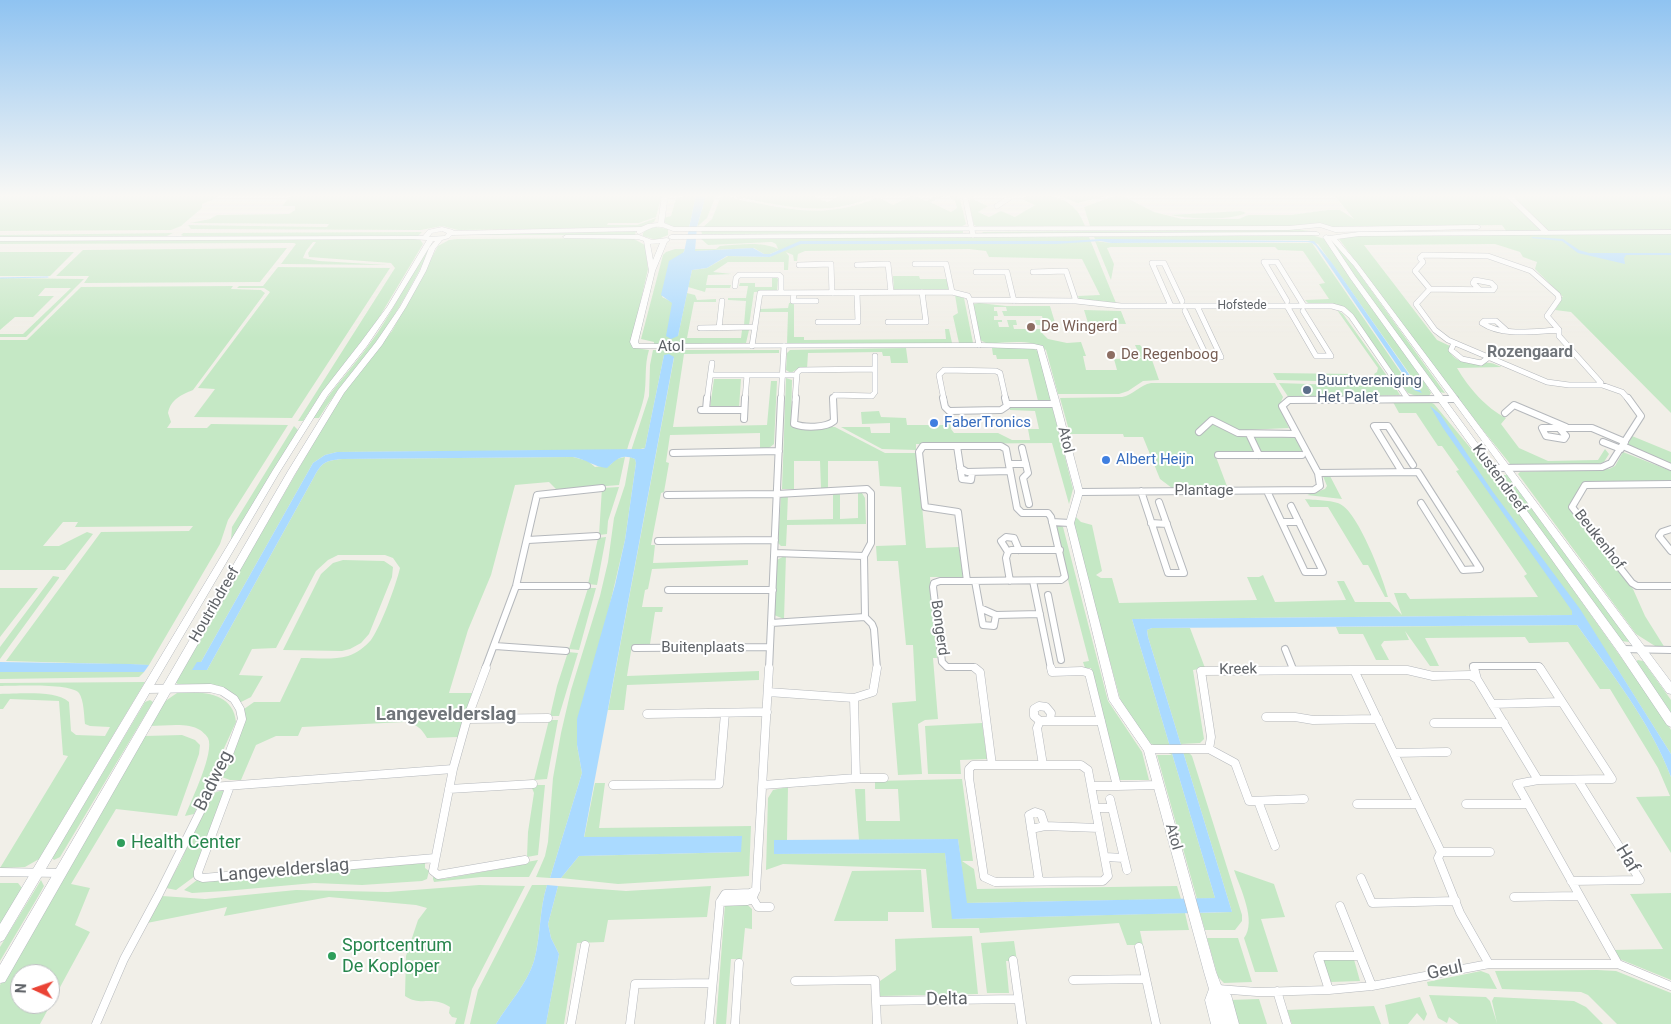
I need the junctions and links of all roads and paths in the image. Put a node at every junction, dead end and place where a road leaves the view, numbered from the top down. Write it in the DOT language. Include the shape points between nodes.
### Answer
graph roads {
  1 [pos="647,242"];
  2 [pos="426,243"];
  3 [pos="435,243"];
  4 [pos="441,243"];
  5 [pos="663,243"];
  6 [pos="1337,243"];
  7 [pos="1339,243"];
  8 [pos="427,252"];
  9 [pos="915,264"];
  10 [pos="798,265"];
  11 [pos="857,265"];
  12 [pos="652,271"];
  13 [pos="976,272"];
  14 [pos="1033,272"];
  15 [pos="735,286"];
  16 [pos="1163,289"];
  17 [pos="1176,289"];
  18 [pos="1280,289"];
  19 [pos="1294,289"];
  20 [pos="1430,289"];
  21 [pos="1479,290"];
  22 [pos="857,292"];
  23 [pos="891,292"];
  24 [pos="922,292"];
  25 [pos="952,292"];
  26 [pos="780,293"];
  27 [pos="794,293"];
  28 [pos="832,293"];
  29 [pos="970,300"];
  30 [pos="1014,300"];
  31 [pos="722,301"];
  32 [pos="816,301"];
  33 [pos="1076,301"];
  34 [pos="1182,301"];
  35 [pos="1287,303"];
  36 [pos="1171,306"];
  37 [pos="1197,306"];
  38 [pos="1304,308"];
  39 [pos="1186,311"];
  40 [pos="818,322"];
  41 [pos="888,322"];
  42 [pos="1192,325"];
  43 [pos="1206,325"];
  44 [pos="1299,325"];
  45 [pos="1312,325"];
  46 [pos="754,327"];
  47 [pos="700,328"];
  48 [pos="719,328"];
  49 [pos="1506,330"];
  50 [pos="1559,330"];
  51 [pos="1454,343"];
  52 [pos="752,346"];
  53 [pos="784,346"];
  54 [pos="979,346"];
  55 [pos="875,356"];
  56 [pos="1489,357"];
  57 [pos="712,363"];
  58 [pos="874,370"];
  59 [pos="711,375"];
  60 [pos="747,375"];
  61 [pos="783,375"];
  62 [pos="797,375"];
  63 [pos="1602,383"];
  64 [pos="1408,399"];
  65 [pos="1441,399"];
  66 [pos="1455,399"];
  67 [pos="1007,404"];
  68 [pos="1056,404"];
  69 [pos="743,410"];
  70 [pos="1505,413"];
  71 [pos="744,419"];
  72 [pos="1568,427"];
  73 [pos="1559,428"];
  74 [pos="1199,432"];
  75 [pos="1249,434"];
  76 [pos="1296,434"];
  77 [pos="1603,442"];
  78 [pos="957,446"];
  79 [pos="1623,446"];
  80 [pos="1022,448"];
  81 [pos="1389,450"];
  82 [pos="1403,450"];
  83 [pos="779,451"];
  84 [pos="673,453"];
  85 [pos="1259,454"];
  86 [pos="1218,455"];
  87 [pos="1302,455"];
  88 [pos="1026,464"];
  89 [pos="1413,466"];
  90 [pos="1671,467"];
  91 [pos="1010,468"];
  92 [pos="1492,468"];
  93 [pos="1508,468"];
  94 [pos="1402,472"];
  95 [pos="1318,473"];
  96 [pos="1671,484"];
  97 [pos="602,488"];
  98 [pos="1140,491"];
  99 [pos="1267,491"];
  100 [pos="1079,492"];
  101 [pos="1015,493"];
  102 [pos="1026,493"];
  103 [pos="777,494"];
  104 [pos="667,495"];
  105 [pos="1159,502"];
  106 [pos="1421,503"];
  107 [pos="1029,504"];
  108 [pos="1291,506"];
  109 [pos="1052,522"];
  110 [pos="1282,522"];
  111 [pos="1299,522"];
  112 [pos="1070,523"];
  113 [pos="1151,523"];
  114 [pos="1434,523"];
  115 [pos="1450,523"];
  116 [pos="1167,524"];
  117 [pos="1671,529"];
  118 [pos="597,536"];
  119 [pos="528,540"];
  120 [pos="775,540"];
  121 [pos="658,541"];
  122 [pos="1019,550"];
  123 [pos="1060,550"];
  124 [pos="1671,551"];
  125 [pos="1008,552"];
  126 [pos="775,553"];
  127 [pos="864,556"];
  128 [pos="971,581"];
  129 [pos="1010,581"];
  130 [pos="1033,581"];
  131 [pos="516,586"];
  132 [pos="587,586"];
  133 [pos="1671,586"];
  134 [pos="668,590"];
  135 [pos="773,590"];
  136 [pos="1048,595"];
  137 [pos="980,608"];
  138 [pos="1051,609"];
  139 [pos="1039,612"];
  140 [pos="996,614"];
  141 [pos="865,617"];
  142 [pos="771,623"];
  143 [pos="1058,644"];
  144 [pos="1046,645"];
  145 [pos="495,646"];
  146 [pos="770,647"];
  147 [pos="635,648"];
  148 [pos="1285,649"];
  149 [pos="1622,649"];
  150 [pos="1641,650"];
  151 [pos="1671,650"];
  152 [pos="566,651"];
  153 [pos="1061,660"];
  154 [pos="1293,670"];
  155 [pos="1354,670"];
  156 [pos="1477,678"];
  157 [pos="147,689"];
  158 [pos="166,689"];
  159 [pos="1671,690"];
  160 [pos="768,692"];
  161 [pos="854,698"];
  162 [pos="1562,702"];
  163 [pos="1492,704"];
  164 [pos="767,712"];
  165 [pos="725,713"];
  166 [pos="647,714"];
  167 [pos="1266,717"];
  168 [pos="548,718"];
  169 [pos="467,719"];
  170 [pos="1378,719"];
  171 [pos="1050,720"];
  172 [pos="1040,721"];
  173 [pos="1101,721"];
  174 [pos="1671,722"];
  175 [pos="1434,723"];
  176 [pos="1504,723"];
  177 [pos="1148,749"];
  178 [pos="1209,749"];
  179 [pos="1447,752"];
  180 [pos="1394,753"];
  181 [pos="992,765"];
  182 [pos="1043,765"];
  183 [pos="453,769"];
  184 [pos="856,778"];
  185 [pos="884,778"];
  186 [pos="1578,780"];
  187 [pos="1538,781"];
  188 [pos="533,784"];
  189 [pos="613,785"];
  190 [pos="230,786"];
  191 [pos="763,786"];
  192 [pos="1091,786"];
  193 [pos="1116,786"];
  194 [pos="1159,786"];
  195 [pos="212,787"];
  196 [pos="449,789"];
  197 [pos="1110,799"];
  198 [pos="1304,799"];
  199 [pos="1258,801"];
  200 [pos="1357,804"];
  201 [pos="1418,804"];
  202 [pos="1466,804"];
  203 [pos="1528,804"];
  204 [pos="1095,808"];
  205 [pos="1112,808"];
  206 [pos="1045,826"];
  207 [pos="1099,828"];
  208 [pos="1031,829"];
  209 [pos="1274,846"];
  210 [pos="1441,852"];
  211 [pos="1490,852"];
  212 [pos="435,858"];
  213 [pos="1105,858"];
  214 [pos="1124,858"];
  215 [pos="525,860"];
  216 [pos="1126,870"];
  217 [pos="0,872"];
  218 [pos="38,872"];
  219 [pos="59,872"];
  220 [pos="1361,878"];
  221 [pos="1571,881"];
  222 [pos="1039,882"];
  223 [pos="753,894"];
  224 [pos="1579,896"];
  225 [pos="1190,897"];
  226 [pos="1514,897"];
  227 [pos="1456,901"];
  228 [pos="1340,906"];
  229 [pos="770,907"];
  230 [pos="1194,914"];
  231 [pos="0,936"];
  232 [pos="584,945"];
  233 [pos="1139,947"];
  234 [pos="1359,956"];
  235 [pos="1013,960"];
  236 [pos="738,963"];
  237 [pos="1489,964"];
  238 [pos="1618,964"];
  239 [pos="0,977"];
  240 [pos="1146,979"];
  241 [pos="1073,980"];
  242 [pos="796,981"];
  243 [pos="712,983"];
  244 [pos="1372,986"];
  245 [pos="1671,986"];
  246 [pos="1216,989"];
  247 [pos="1330,990"];
  248 [pos="1277,991"];
  249 [pos="1018,999"];
  250 [pos="876,1001"];
  251 [pos="96,1024"];
  252 [pos="571,1024"];
  253 [pos="630,1024"];
  254 [pos="709,1024"];
  255 [pos="735,1024"];
  256 [pos="877,1024"];
  257 [pos="1022,1024"];
  258 [pos="1156,1024"];
  259 [pos="1218,1024"];
  260 [pos="1232,1024"];
  261 [pos="1287,1024"];
  1 -- 12 [label="main road, Atol"];
  2 -- 8 [label="main road, Houtribdreef"];
  3 -- 8 [label="street, Houtribdreef"];
  4 -- 8 [label="main road"];
  5 -- 12 [label="main road, Atol"];
  6 -- 65 [label="main road, Kustendreef" via="1349,272"];
  7 -- 66 [label="main road, Kustendreef"];
  8 -- 157 [label="main road, Houtribdreef" via="375,329 325,394"];
  8 -- 158 [label="main road, Houtribdreef" via="403,307 320,424"];
  9 -- 25 [label="street" via="946,264"];
  10 -- 28 [label="street" via="832,264"];
  11 -- 23 [label="street" via="888,264"];
  12 -- 52 [label="main road, Atol" via="634,342 636,346"];
  13 -- 30 [label="street" via="1007,272"];
  14 -- 33 [label="street" via="1066,271"];
  15 -- 26 [label="street" via="739,275 779,275"];
  16 -- 17 [label="street"];
  16 -- 17 [label="street" via="1152,263 1164,263"];
  16 -- 36 [label="street"];
  17 -- 34 [label="street"];
  18 -- 19 [label="street, Hofstede"];
  18 -- 19 [label="street, Hofstede" via="1264,262 1277,262"];
  18 -- 35 [label="street, Hofstede"];
  19 -- 38 [label="street, Hofstede"];
  20 -- 21 [label="street"];
  20 -- 50 [label="street" via="1415,271 1423,262 1420,258 1423,255 1483,255 1531,271 1558,295 1559,299 1547,316"];
  20 -- 51 [label="street" via="1416,304 1443,339"];
  22 -- 23 [label="street"];
  22 -- 28 [label="street"];
  22 -- 40 [label="street" via="858,322"];
  23 -- 24 [label="street"];
  24 -- 25 [label="street"];
  24 -- 41 [label="street" via="926,322"];
  25 -- 29 [label="street" via="962,293"];
  26 -- 27 [label="street"];
  26 -- 46 [label="street" via="760,293"];
  27 -- 28 [label="street"];
  27 -- 32 [label="street" via="793,301"];
  29 -- 30 [label="street, Hofstede"];
  29 -- 54 [label="street"];
  30 -- 33 [label="street, Hofstede"];
  31 -- 48 [label="street"];
  33 -- 36 [label="street, Hofstede" via="1121,306"];
  35 -- 37 [label="street, Hofstede"];
  35 -- 38 [label="street, Hofstede"];
  35 -- 44 [label="street, Hofstede"];
  36 -- 37 [label="street, Hofstede"];
  37 -- 43 [label="street, Hofstede"];
  38 -- 45 [label="street, Hofstede"];
  38 -- 64 [label="street, Hofstede" via="1332,306 1348,312"];
  39 -- 42 [label="street, Hofstede"];
  42 -- 43 [label="street, Hofstede"];
  42 -- 43 [label="street, Hofstede" via="1207,357 1221,357"];
  44 -- 45 [label="street"];
  44 -- 45 [label="street, Hofstede" via="1316,356 1331,356"];
  46 -- 48 [label="street"];
  46 -- 52 [label="street"];
  47 -- 48 [label="street"];
  49 -- 50 [label="street"];
  50 -- 63 [label="street" via="1559,336"];
  51 -- 56 [label="street"];
  51 -- 56 [label="street" via="1451,350 1462,359 1481,363"];
  52 -- 53 [label="street, Atol"];
  53 -- 54 [label="street, Atol"];
  53 -- 61 [label="street"];
  54 -- 68 [label="main road, Atol" via="1040,348"];
  55 -- 58 [label="street"];
  56 -- 63 [label="street" via="1554,384"];
  57 -- 59 [label="street"];
  58 -- 62 [label="street" via="800,370"];
  58 -- 62 [label="street" via="875,392 872,396 835,396 834,421 830,425 794,424"];
  59 -- 60 [label="street"];
  59 -- 69 [label="street" via="703,410"];
  60 -- 61 [label="street"];
  60 -- 69 [label="street"];
  61 -- 62 [label="street"];
  61 -- 83 [label="street"];
  63 -- 79 [label="street" via="1620,391 1641,416"];
  64 -- 65 [label="street"];
  64 -- 76 [label="street" via="1289,400 1282,406"];
  65 -- 66 [label="street"];
  65 -- 92 [label="main road, Kustendreef"];
  66 -- 93 [label="main road, Kustendreef"];
  67 -- 67 [label="street" via="1001,410 950,411 945,407 940,375 944,370 996,371 1000,373"];
  67 -- 68 [label="street"];
  68 -- 100 [label="main road, Atol"];
  69 -- 71 [label="street"];
  70 -- 72 [label="street" via="1514,405"];
  72 -- 73 [label="street"];
  72 -- 79 [label="street" via="1592,428"];
  74 -- 75 [label="street" via="1212,420 1238,433"];
  75 -- 76 [label="street"];
  75 -- 85 [label="street"];
  76 -- 95 [label="street"];
  77 -- 79 [label="street"];
  78 -- 91 [label="street" via="1001,446 1006,449"];
  78 -- 91 [label="street" via="962,479 971,480 972,472"];
  78 -- 128 [label="street" via="923,446 919,452 925,507 958,512"];
  79 -- 90 [label="street"];
  79 -- 93 [label="street" via="1611,463 1602,467"];
  80 -- 88 [label="street"];
  81 -- 82 [label="street"];
  81 -- 82 [label="street" via="1374,426 1388,426"];
  81 -- 94 [label="street"];
  82 -- 89 [label="street"];
  83 -- 84 [label="street"];
  83 -- 103 [label="street"];
  85 -- 86 [label="street"];
  85 -- 87 [label="street"];
  88 -- 91 [label="street"];
  88 -- 102 [label="street" via="1028,473 1023,478"];
  91 -- 101 [label="street"];
  92 -- 93 [label="street"];
  92 -- 149 [label="main road, Kustendreef"];
  93 -- 150 [label="main road, Kustendreef"];
  94 -- 95 [label="street"];
  94 -- 115 [label="street" via="1418,472"];
  95 -- 99 [label="street, Plantage" via="1320,486 1314,490"];
  96 -- 133 [label="street, Beukenhof" via="1585,485 1572,507 1632,583 1637,586"];
  97 -- 119 [label="street" via="537,496"];
  98 -- 99 [label="street, Plantage"];
  98 -- 100 [label="street, Plantage"];
  98 -- 113 [label="street, Plantage"];
  99 -- 110 [label="street"];
  100 -- 112 [label="main road"];
  101 -- 102 [label="street"];
  101 -- 109 [label="street" via="1017,508 1022,513 1048,513"];
  102 -- 107 [label="street"];
  103 -- 104 [label="street"];
  103 -- 120 [label="street"];
  103 -- 127 [label="street" via="867,489 871,493 872,543"];
  105 -- 116 [label="street, Plantage"];
  106 -- 114 [label="street"];
  108 -- 111 [label="street"];
  109 -- 112 [label="street"];
  109 -- 123 [label="street, Bongerd"];
  110 -- 111 [label="street"];
  110 -- 111 [label="street" via="1305,572 1323,572"];
  112 -- 177 [label="main road, Atol" via="1114,700"];
  113 -- 116 [label="street"];
  113 -- 116 [label="street, Plantage" via="1168,573 1184,573"];
  114 -- 115 [label="street"];
  114 -- 115 [label="street" via="1463,570 1480,570"];
  117 -- 124 [label="street" via="1659,536"];
  118 -- 119 [label="street"];
  119 -- 131 [label="street"];
  120 -- 121 [label="street"];
  120 -- 126 [label="street"];
  122 -- 123 [label="street"];
  122 -- 125 [label="street"];
  122 -- 125 [label="street" via="1014,538 1006,537 1001,541"];
  123 -- 130 [label="street, Bongerd" via="1065,577"];
  125 -- 129 [label="street"];
  126 -- 127 [label="street"];
  126 -- 135 [label="street"];
  127 -- 141 [label="street"];
  128 -- 129 [label="street, Bongerd"];
  128 -- 137 [label="street"];
  128 -- 181 [label="street, Bongerd" via="940,581 933,587 942,662 946,666 974,667 980,672"];
  129 -- 130 [label="street, Bongerd"];
  130 -- 139 [label="street"];
  131 -- 132 [label="street"];
  131 -- 145 [label="street"];
  134 -- 135 [label="street"];
  135 -- 142 [label="street"];
  136 -- 138 [label="street"];
  137 -- 140 [label="street"];
  137 -- 140 [label="street" via="983,625 994,626"];
  138 -- 139 [label="street"];
  138 -- 143 [label="street"];
  139 -- 140 [label="street"];
  139 -- 144 [label="street"];
  141 -- 142 [label="street"];
  141 -- 161 [label="street" via="875,631 877,684 873,692"];
  142 -- 146 [label="street"];
  143 -- 144 [label="street"];
  143 -- 153 [label="street"];
  144 -- 173 [label="street" via="1052,672 1089,673"];
  145 -- 152 [label="street"];
  145 -- 169 [label="street"];
  146 -- 147 [label="street, Buitenplaats"];
  146 -- 160 [label="street"];
  148 -- 154 [label="street"];
  149 -- 150 [label="street"];
  149 -- 174 [label="main road, Kustendreef"];
  150 -- 151 [label="street"];
  150 -- 159 [label="main road, Kustendreef"];
  154 -- 155 [label="street, Kreek"];
  154 -- 178 [label="street, Kreek" via="1200,671"];
  155 -- 156 [label="street" via="1407,670 1433,676 1470,675"];
  155 -- 170 [label="street"];
  156 -- 162 [label="street" via="1473,666 1539,666"];
  156 -- 163 [label="street"];
  157 -- 158 [label="street, Badweg"];
  157 -- 218 [label="main road, Houtribdreef"];
  158 -- 195 [label="street, Badweg" via="210,688 222,691 234,699 240,709 240,726"];
  158 -- 219 [label="main road, Houtribdreef"];
  160 -- 161 [label="street"];
  160 -- 164 [label="street"];
  161 -- 184 [label="street"];
  162 -- 163 [label="street"];
  162 -- 186 [label="street" via="1612,779"];
  163 -- 176 [label="street"];
  164 -- 165 [label="street"];
  164 -- 191 [label="street"];
  165 -- 166 [label="street"];
  165 -- 189 [label="street" via="720,784"];
  167 -- 170 [label="street"];
  168 -- 169 [label="street"];
  169 -- 183 [label="street"];
  170 -- 180 [label="street"];
  171 -- 172 [label="street"];
  171 -- 172 [label="street" via="1051,713 1046,707 1039,706 1034,709 1034,716"];
  171 -- 173 [label="street"];
  172 -- 182 [label="street" via="1037,728"];
  173 -- 193 [label="street"];
  175 -- 176 [label="street"];
  176 -- 187 [label="street"];
  177 -- 178 [label="street"];
  177 -- 194 [label="main road, Atol"];
  178 -- 199 [label="street" via="1235,763 1249,801"];
  179 -- 180 [label="street"];
  180 -- 201 [label="street"];
  181 -- 182 [label="street"];
  181 -- 222 [label="street" via="973,765 969,769 984,877 995,882"];
  182 -- 192 [label="street" via="1081,765 1088,770"];
  183 -- 190 [label="street"];
  183 -- 196 [label="street"];
  184 -- 185 [label="street"];
  184 -- 191 [label="street"];
  186 -- 187 [label="street"];
  186 -- 221 [label="street, Haf" via="1640,880"];
  187 -- 203 [label="street" via="1522,780 1517,784"];
  188 -- 196 [label="street"];
  190 -- 195 [label="street"];
  190 -- 212 [label="street, Langevelderslag" via="198,872 198,876 203,878"];
  191 -- 223 [label="street"];
  192 -- 193 [label="street"];
  192 -- 204 [label="street"];
  193 -- 194 [label="street"];
  194 -- 225 [label="main road, Atol"];
  195 -- 251 [label="street, Badweg" via="124,959"];
  196 -- 212 [label="street"];
  197 -- 205 [label="street"];
  198 -- 199 [label="street"];
  199 -- 209 [label="street"];
  200 -- 201 [label="street"];
  201 -- 210 [label="street"];
  202 -- 203 [label="street"];
  203 -- 221 [label="street"];
  204 -- 205 [label="street"];
  204 -- 207 [label="street"];
  205 -- 214 [label="street"];
  206 -- 207 [label="street"];
  206 -- 208 [label="street"];
  206 -- 208 [label="street" via="1041,814 1035,812 1029,815"];
  207 -- 213 [label="street"];
  208 -- 222 [label="street"];
  210 -- 211 [label="street"];
  210 -- 227 [label="street" via="1438,858"];
  212 -- 215 [label="street" via="433,872 438,875"];
  213 -- 214 [label="street"];
  213 -- 222 [label="street" via="1108,876 1103,881"];
  214 -- 216 [label="street"];
  217 -- 218 [label="street"];
  218 -- 219 [label="street"];
  218 -- 231 [label="main road, Houtribdreef"];
  219 -- 239 [label="main road, Houtribdreef"];
  220 -- 227 [label="street" via="1372,903"];
  221 -- 224 [label="street"];
  223 -- 229 [label="street" via="758,907"];
  223 -- 243 [label="street" via="747,901 720,902"];
  224 -- 226 [label="street"];
  224 -- 238 [label="street"];
  225 -- 230 [label="street, Atol"];
  227 -- 237 [label="street"];
  228 -- 234 [label="street"];
  230 -- 246 [label="main road, Atol"];
  232 -- 252 [label="street"];
  233 -- 240 [label="street"];
  234 -- 244 [label="street"];
  234 -- 247 [label="street" via="1318,956"];
  235 -- 249 [label="street"];
  236 -- 255 [label="street"];
  237 -- 238 [label="street, Geul"];
  237 -- 244 [label="street, Geul"];
  238 -- 245 [label="street, Geul"];
  240 -- 241 [label="street"];
  240 -- 258 [label="street"];
  242 -- 250 [label="street" via="876,980"];
  243 -- 253 [label="street" via="635,984"];
  243 -- 254 [label="street"];
  244 -- 247 [label="street, Geul"];
  246 -- 248 [label="street, Geul"];
  246 -- 259 [label="main road, Atol" via="1212,1000"];
  246 -- 260 [label="main road, Atol" via="1226,1000"];
  247 -- 248 [label="street, Geul"];
  248 -- 261 [label="street"];
  249 -- 250 [label="street, Delta"];
  249 -- 257 [label="street"];
  250 -- 256 [label="street"];
}
